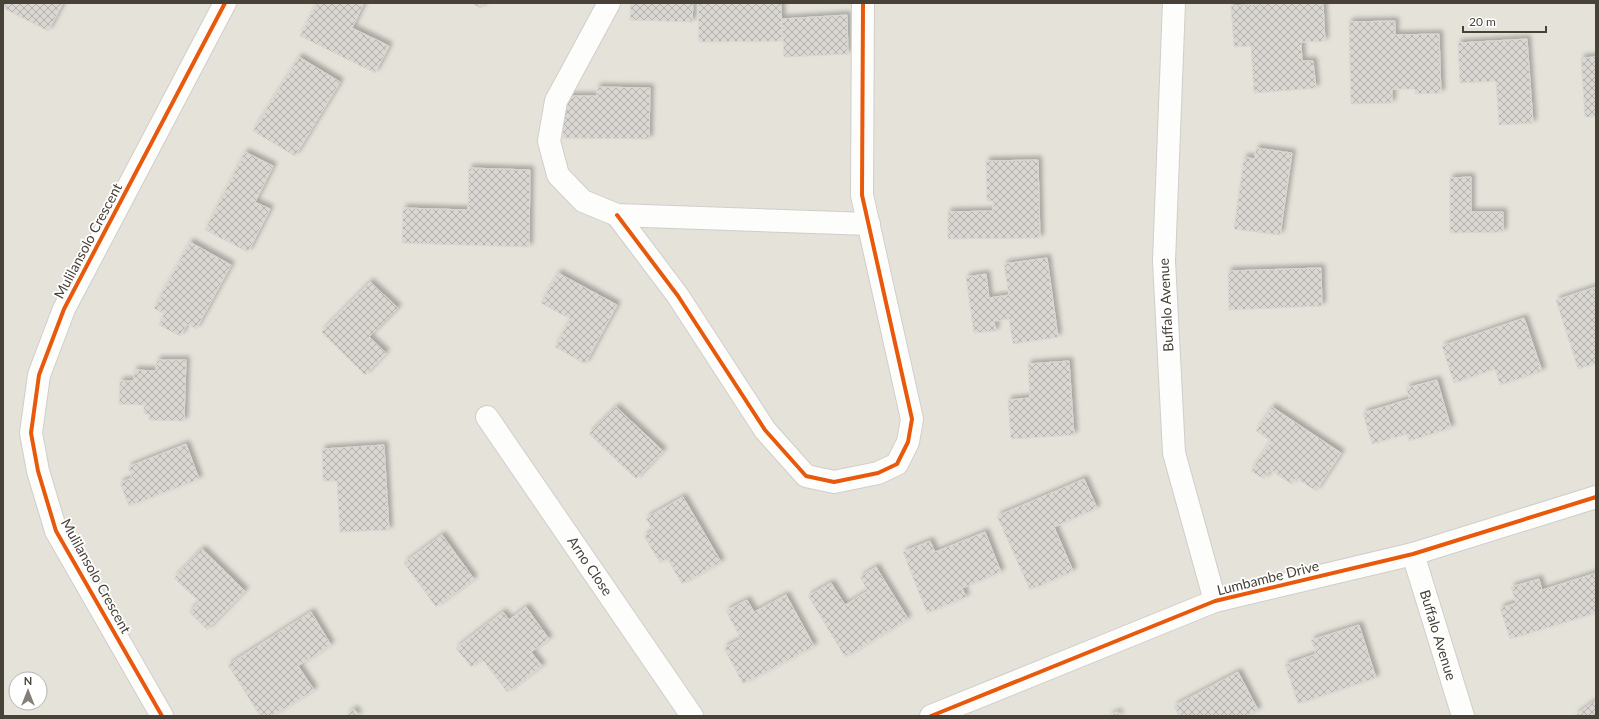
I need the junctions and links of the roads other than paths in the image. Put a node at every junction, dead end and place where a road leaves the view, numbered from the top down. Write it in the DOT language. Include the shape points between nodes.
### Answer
graph roads {
  1 [pos="225,3"];
  2 [pos="609,3"];
  3 [pos="862,3"];
  4 [pos="1174,3"];
  5 [pos="617,215"];
  6 [pos="868,224"];
  7 [pos="487,417"];
  8 [pos="1596,497"];
  9 [pos="1413,554"];
  10 [pos="1215,601"];
  11 [pos="162,716"];
  12 [pos="692,716"];
  13 [pos="931,716"];
  14 [pos="1463,716"];
  1 -- 11 [label="street, Mulilansolo Crescent" via="64,309 39,375 31,433 38,471 56,530"];
  2 -- 5 [label="street" via="556,101 549,141 558,175 583,201"];
  3 -- 6 [label="street" via="862,195"];
  4 -- 10 [label="street, Buffalo Avenue" via="1164,262 1174,453"];
  5 -- 6 [label="street"];
  5 -- 6 [label="street" via="678,296 765,430 806,476 834,482 878,473 897,464 908,442 912,419"];
  7 -- 12 [label="street, Arno Close"];
  8 -- 9 [label="street, Lumbambe Drive"];
  9 -- 10 [label="street, Lumbambe Drive"];
  9 -- 14 [label="street, Buffalo Avenue"];
  10 -- 13 [label="street, Lumbambe Drive"];
}
